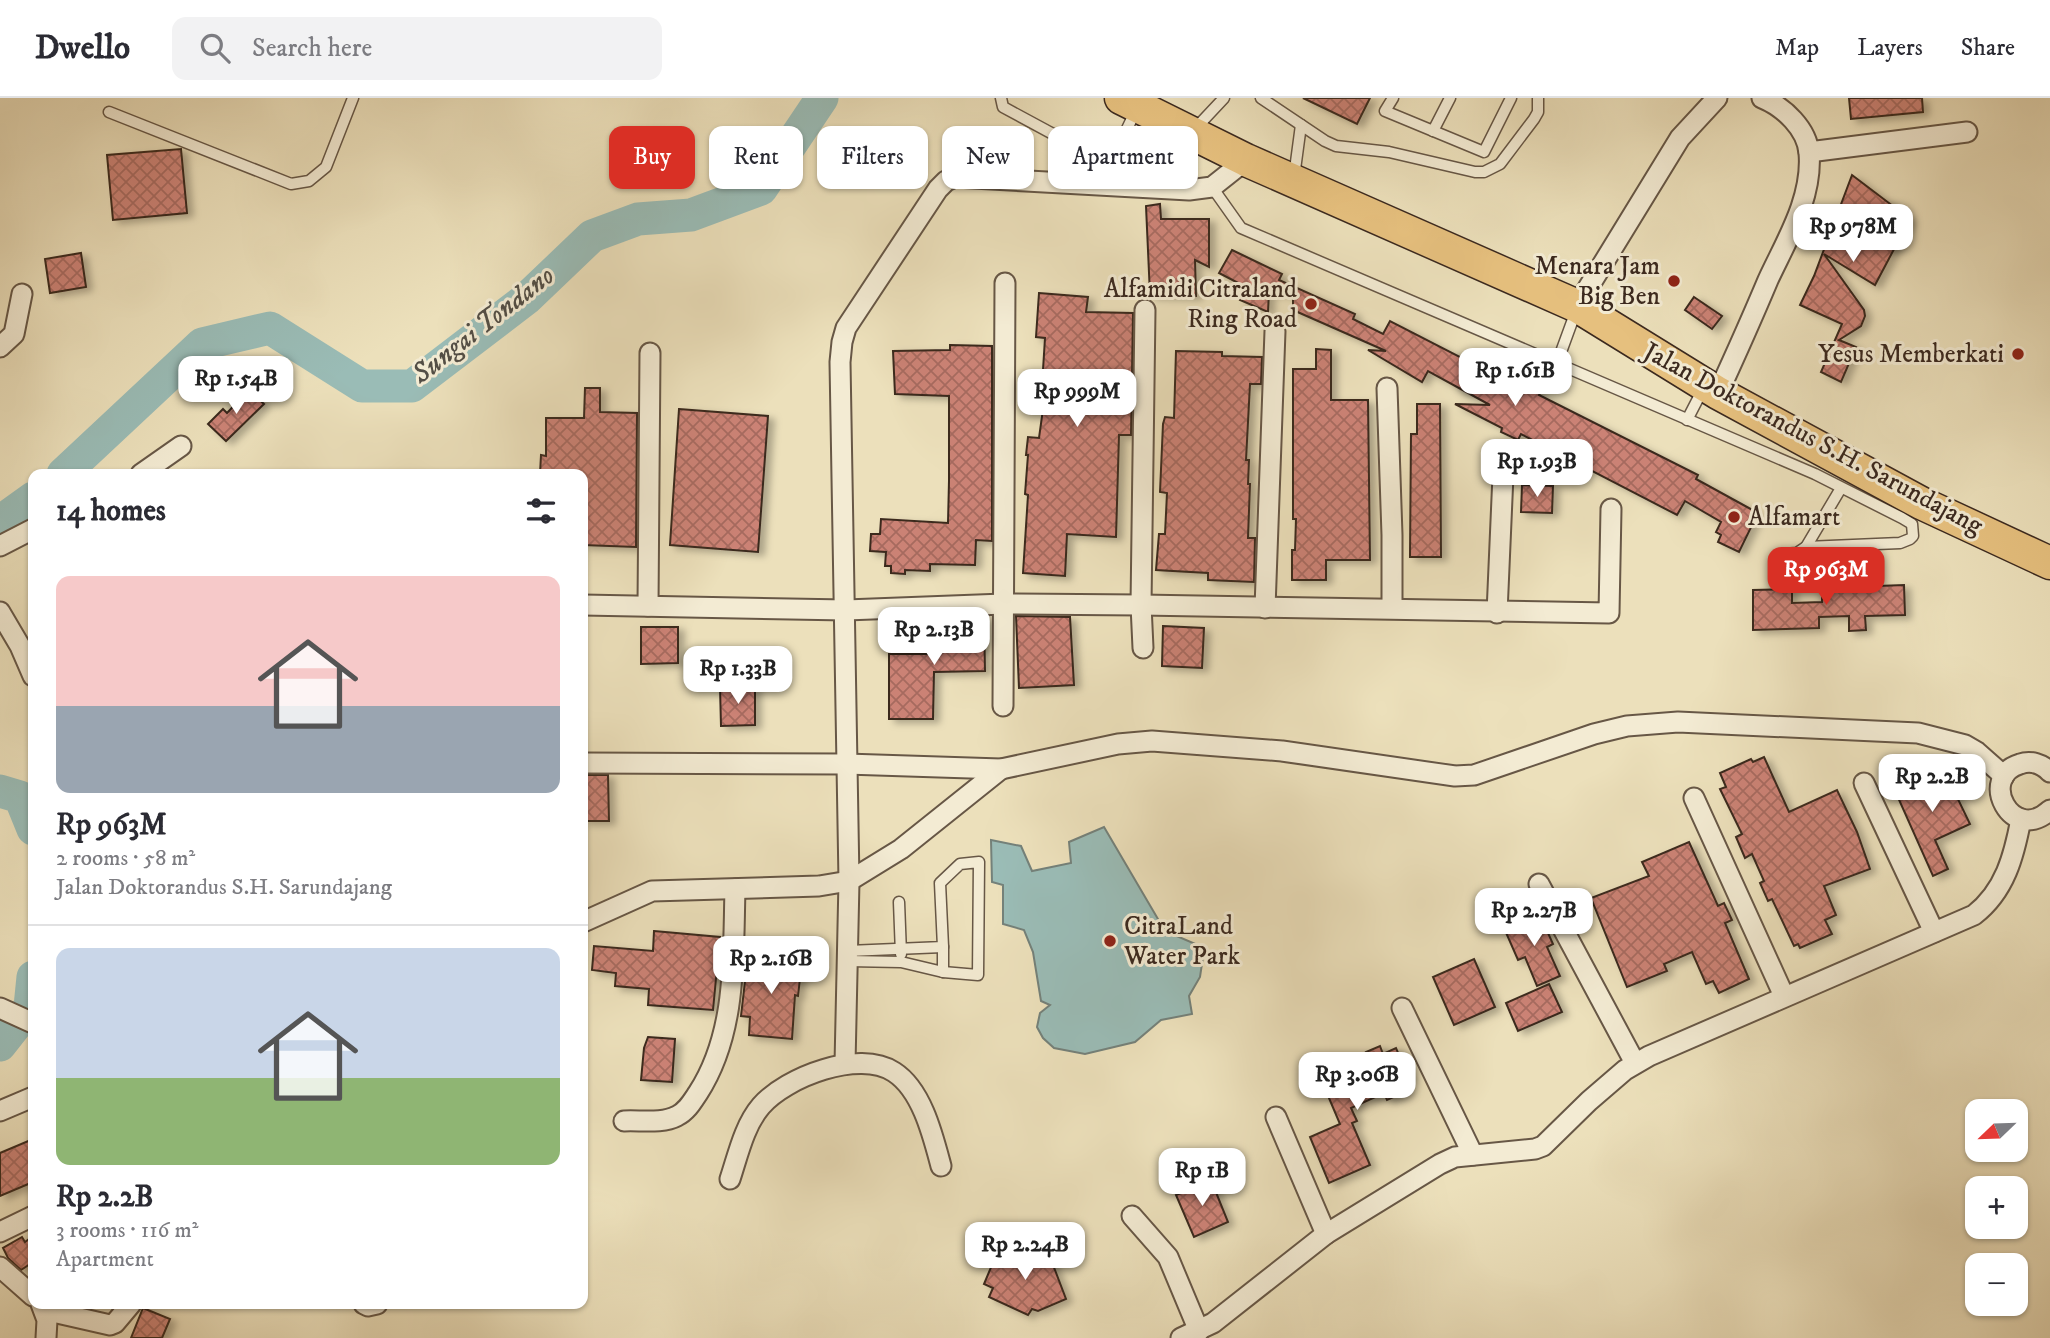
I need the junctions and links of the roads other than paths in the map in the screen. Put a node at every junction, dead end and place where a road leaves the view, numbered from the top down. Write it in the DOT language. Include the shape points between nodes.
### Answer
graph roads {
  1 [pos="353,98"];
  2 [pos="1001,98"];
  3 [pos="1224,98"];
  4 [pos="1261,98"];
  5 [pos="1393,98"];
  6 [pos="1450,98"];
  7 [pos="1511,98"];
  8 [pos="1538,98"];
  9 [pos="1717,98"];
  10 [pos="1762,98"];
  11 [pos="1129,102"];
  12 [pos="109,112"];
  13 [pos="1301,125"];
  14 [pos="1177,126"];
  15 [pos="1198,126"];
  16 [pos="1433,131"];
  17 [pos="1966,132"];
  18 [pos="1198,136"];
  19 [pos="1809,152"];
  20 [pos="1246,160"];
  21 [pos="1293,181"];
  22 [pos="1212,187"];
  23 [pos="1005,283"];
  24 [pos="22,294"];
  25 [pos="1577,306"];
  26 [pos="1145,310"];
  27 [pos="1275,331"];
  28 [pos="0,347"];
  29 [pos="650,353"];
  30 [pos="1557,363"];
  31 [pos="1387,388"];
  32 [pos="1711,390"];
  33 [pos="1687,420"];
  34 [pos="181,446"];
  35 [pos="1504,452"];
  36 [pos="148,469"];
  37 [pos="1841,488"];
  38 [pos="1611,509"];
  39 [pos="1917,513"];
  40 [pos="28,532"];
  41 [pos="0,546"];
  42 [pos="1806,547"];
  43 [pos="1784,554"];
  44 [pos="2050,563"];
  45 [pos="1004,604"];
  46 [pos="588,605"];
  47 [pos="1140,605"];
  48 [pos="648,606"];
  49 [pos="1265,608"];
  50 [pos="1392,608"];
  51 [pos="846,610"];
  52 [pos="0,612"];
  53 [pos="1497,613"];
  54 [pos="1143,648"];
  55 [pos="28,664"];
  56 [pos="1003,706"];
  57 [pos="588,763"];
  58 [pos="846,764"];
  59 [pos="1001,769"];
  60 [pos="2050,772"];
  61 [pos="2004,776"];
  62 [pos="1864,783"];
  63 [pos="1695,798"];
  64 [pos="2050,810"];
  65 [pos="2021,819"];
  66 [pos="849,881"];
  67 [pos="1539,884"];
  68 [pos="735,889"];
  69 [pos="899,902"];
  70 [pos="588,920"];
  71 [pos="1934,932"];
  72 [pos="943,947"];
  73 [pos="900,949"];
  74 [pos="848,956"];
  75 [pos="901,962"];
  76 [pos="943,972"];
  77 [pos="1784,996"];
  78 [pos="0,1008"];
  79 [pos="1402,1008"];
  80 [pos="28,1021"];
  81 [pos="1634,1063"];
  82 [pos="845,1064"];
  83 [pos="28,1099"];
  84 [pos="0,1111"];
  85 [pos="1276,1116"];
  86 [pos="624,1121"];
  87 [pos="1473,1155"];
  88 [pos="941,1166"];
  89 [pos="730,1180"];
  90 [pos="1132,1216"];
  91 [pos="28,1218"];
  92 [pos="0,1232"];
  93 [pos="1326,1234"];
  94 [pos="0,1268"];
  95 [pos="28,1293"];
  96 [pos="42,1309"];
  97 [pos="58,1309"];
  98 [pos="127,1309"];
  99 [pos="1190,1335"];
  100 [pos="46,1338"];
  1 -- 12 [label="lane" via="326,167 309,181 291,184"];
  2 -- 11 [label="lane" via="1003,107 1090,154 1103,156 1117,150"];
  3 -- 15 [label="lane"];
  4 -- 13 [label="lane"];
  5 -- 16 [label="lane" via="1385,111"];
  6 -- 16 [label="lane"];
  7 -- 16 [label="lane" via="1484,152"];
  8 -- 13 [label="lane" via="1534,119 1500,164 1484,172 1336,146"];
  9 -- 25 [label="street" via="1680,138"];
  10 -- 19 [label="street" via="1791,118"];
  11 -- 14 [label="highway, Jalan Doktorandus S.H. Sarundajang"];
  13 -- 21 [label="lane"];
  17 -- 19 [label="street"];
  18 -- 20 [label="highway, Jalan Doktorandus S.H. Sarundajang"];
  19 -- 32 [label="street" via="1800,209"];
  20 -- 21 [label="highway, Jalan Doktorandus S.H. Sarundajang"];
  20 -- 22 [label="street"];
  21 -- 25 [label="highway, Jalan Doktorandus S.H. Sarundajang"];
  22 -- 30 [label="lane" via="1241,228"];
  22 -- 51 [label="street" via="1189,190 955,177 938,188 846,327 842,342"];
  23 -- 45 [label="street"];
  24 -- 28 [label="street" via="14,334"];
  25 -- 30 [label="lane"];
  25 -- 32 [label="highway, Jalan Doktorandus S.H. Sarundajang"];
  26 -- 47 [label="street"];
  27 -- 49 [label="street"];
  29 -- 48 [label="street"];
  30 -- 33 [label="lane"];
  31 -- 50 [label="street"];
  32 -- 33 [label="lane"];
  32 -- 39 [label="highway, Jalan Doktorandus S.H. Sarundajang"];
  33 -- 37 [label="lane"];
  34 -- 36 [label="street"];
  35 -- 53 [label="street"];
  37 -- 39 [label="lane"];
  37 -- 42 [label="lane"];
  38 -- 53 [label="street" via="1609,613"];
  39 -- 42 [label="lane" via="1913,536 1900,543"];
  39 -- 44 [label="highway, Jalan Doktorandus S.H. Sarundajang"];
  40 -- 41 [label="street"];
  42 -- 43 [label="lane"];
  45 -- 47 [label="street"];
  45 -- 51 [label="street"];
  45 -- 56 [label="street"];
  46 -- 48 [label="street"];
  47 -- 49 [label="street"];
  47 -- 54 [label="street"];
  48 -- 51 [label="street"];
  49 -- 50 [label="street"];
  50 -- 53 [label="street"];
  51 -- 58 [label="street"];
  52 -- 55 [label="street"];
  57 -- 58 [label="street"];
  58 -- 59 [label="street"];
  58 -- 66 [label="street"];
  59 -- 61 [label="street" via="1152,741 1283,751 1474,775 1594,734 1678,722 1918,733 1965,745"];
  59 -- 66 [label="street" via="901,849"];
  60 -- 61 [label="street" via="2024,763"];
  61 -- 65 [label="street" via="2002,802"];
  62 -- 71 [label="street"];
  63 -- 77 [label="street"];
  64 -- 65 [label="street" via="2036,820"];
  65 -- 71 [label="street" via="2011,865 1990,900 1974,915"];
  66 -- 68 [label="street"];
  66 -- 74 [label="street"];
  67 -- 81 [label="street"];
  68 -- 70 [label="street" via="652,891"];
  68 -- 86 [label="street" via="725,1031 709,1072 687,1110 676,1117"];
  69 -- 73 [label="lane"];
  71 -- 77 [label="street"];
  72 -- 73 [label="lane"];
  72 -- 76 [label="lane"];
  72 -- 76 [label="lane" via="940,883 960,864 979,862 978,975"];
  73 -- 74 [label="lane"];
  73 -- 75 [label="lane"];
  74 -- 75 [label="lane"];
  74 -- 82 [label="street"];
  75 -- 76 [label="lane"];
  77 -- 81 [label="street"];
  78 -- 80 [label="street"];
  79 -- 87 [label="street"];
  81 -- 87 [label="street" via="1543,1146"];
  82 -- 88 [label="street" via="869,1064 893,1072 912,1092 928,1118"];
  82 -- 89 [label="street" via="795,1082 761,1106 748,1126"];
  83 -- 84 [label="street"];
  85 -- 93 [label="street"];
  87 -- 93 [label="street" via="1440,1164"];
  90 -- 99 [label="street" via="1168,1257"];
  91 -- 92 [label="street"];
  93 -- 99 [label="street"];
  94 -- 95 [label="street"];
  96 -- 100 [label="street" via="47,1320"];
  97 -- 98 [label="street" via="110,1325"];
}
